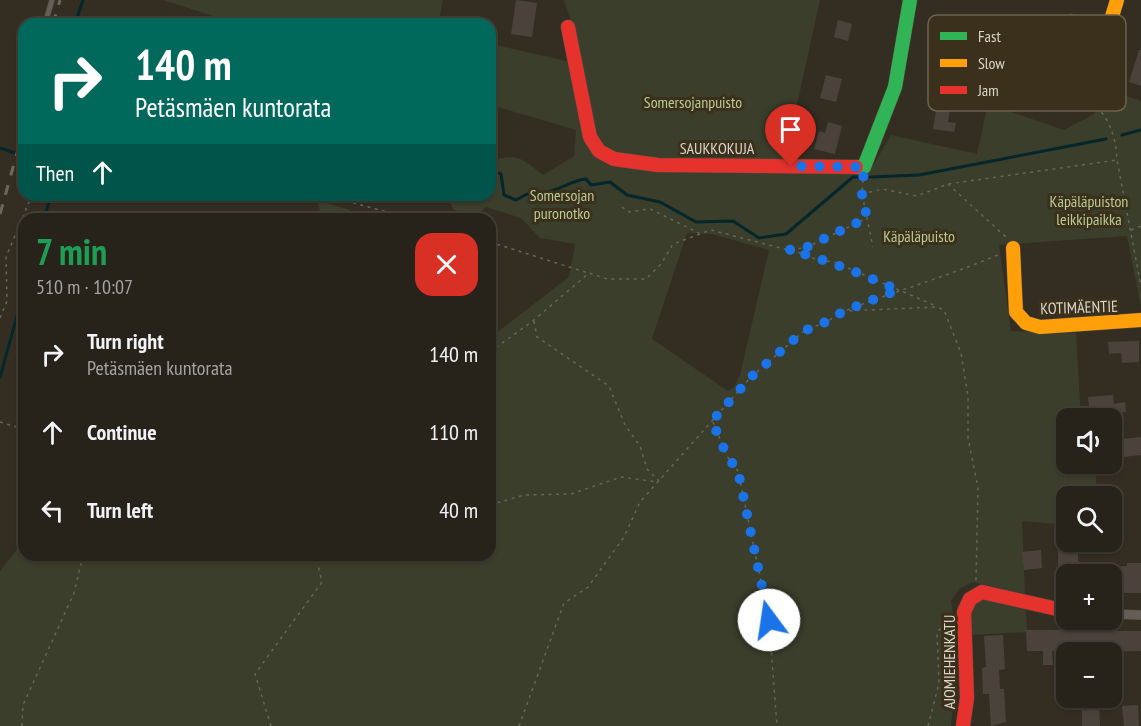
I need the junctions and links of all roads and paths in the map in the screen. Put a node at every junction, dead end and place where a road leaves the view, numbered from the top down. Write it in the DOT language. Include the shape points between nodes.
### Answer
graph roads {
  1 [pos="52,0"];
  2 [pos="909,0"];
  3 [pos="1117,0"];
  4 [pos="1113,15"];
  5 [pos="47,18"];
  6 [pos="568,27"];
  7 [pos="1099,111"];
  8 [pos="1117,160"];
  9 [pos="864,167"];
  10 [pos="948,184"];
  11 [pos="862,194"];
  12 [pos="346,201"];
  13 [pos="622,207"];
  14 [pos="390,213"];
  15 [pos="867,218"];
  16 [pos="1141,226"];
  17 [pos="18,228"];
  18 [pos="1130,231"];
  19 [pos="699,233"];
  20 [pos="496,244"];
  21 [pos="873,247"];
  22 [pos="1013,248"];
  23 [pos="789,250"];
  24 [pos="589,273"];
  25 [pos="1141,286"];
  26 [pos="898,290"];
  27 [pos="937,307"];
  28 [pos="844,311"];
  29 [pos="0,318"];
  30 [pos="534,320"];
  31 [pos="1141,320"];
  32 [pos="496,348"];
  33 [pos="712,421"];
  34 [pos="0,422"];
  35 [pos="18,427"];
  36 [pos="659,482"];
  37 [pos="496,503"];
  38 [pos="82,561"];
  39 [pos="318,561"];
  40 [pos="970,599"];
  41 [pos="1056,609"];
  42 [pos="1122,614"];
  43 [pos="1141,615"];
  44 [pos="22,726"];
  45 [pos="271,726"];
  46 [pos="519,726"];
  47 [pos="777,726"];
  48 [pos="927,726"];
  49 [pos="963,726"];
  1 -- 5 [label="lane"];
  2 -- 9 [label="street" via="895,87"];
  3 -- 4 [label="street"];
  6 -- 9 [label="street, SAUKKOKUJA" via="590,137 599,151 614,159 658,165"];
  7 -- 8 [label="path" via="1116,140"];
  8 -- 10 [label="path"];
  8 -- 18 [label="path"];
  9 -- 11 [label="path"];
  10 -- 11 [label="path" via="917,196 882,189"];
  10 -- 22 [label="path" via="1008,238"];
  11 -- 15 [label="path"];
  12 -- 14 [label="path"];
  13 -- 19 [label="path" via="629,212 650,208"];
  15 -- 21 [label="path"];
  15 -- 23 [label="path" via="805,248"];
  16 -- 18 [label="path"];
  17 -- 29 [label="path" via="6,257 7,301"];
  18 -- 25 [label="path"];
  19 -- 23 [label="path" via="711,230"];
  19 -- 24 [label="path" via="673,244 646,279 607,279"];
  20 -- 24 [label="path"];
  22 -- 26 [label="path" via="947,276"];
  22 -- 31 [label="street, KOTIMÄENTIE" via="1016,312 1026,323 1040,327"];
  23 -- 26 [label="path" via="834,262"];
  24 -- 30 [label="path"];
  26 -- 27 [label="path"];
  26 -- 28 [label="path"];
  27 -- 28 [label="path"];
  27 -- 40 [label="path" via="944,310 961,354 968,396 968,438 978,488"];
  28 -- 33 [label="path" via="804,331 751,377"];
  30 -- 32 [label="path"];
  30 -- 36 [label="path" via="537,337 609,387 640,446 647,469"];
  33 -- 36 [label="path"];
  33 -- 47 [label="path" via="738,471 769,620"];
  34 -- 35 [label="path"];
  36 -- 37 [label="path" via="621,477 571,494 524,495"];
  36 -- 46 [label="path" via="640,502 624,537 588,587 564,603"];
  38 -- 44 [label="path" via="74,593 23,705"];
  39 -- 45 [label="path" via="322,582 255,674"];
  40 -- 41 [label="street" via="982,592"];
  40 -- 48 [label="path" via="937,632 939,683"];
  40 -- 49 [label="street, AJOMIEHENKATU"];
  42 -- 43 [label="street"];
}
